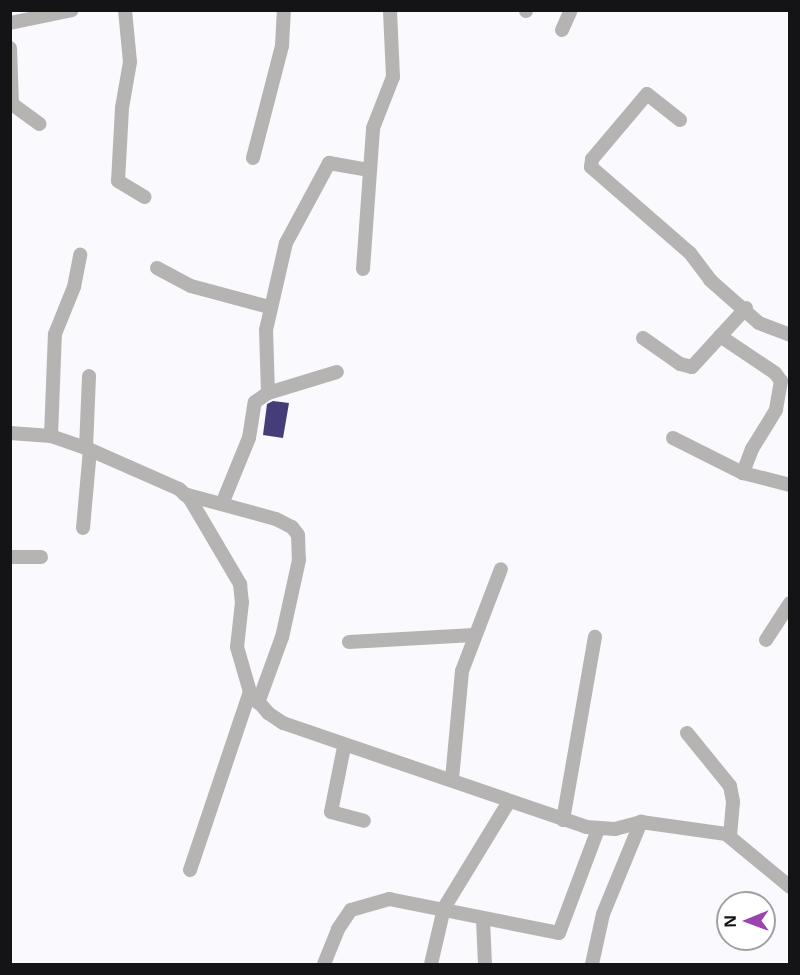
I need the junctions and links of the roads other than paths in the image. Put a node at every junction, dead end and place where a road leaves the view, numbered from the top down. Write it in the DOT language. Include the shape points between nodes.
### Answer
graph roads {
  1 [pos="72,10"];
  2 [pos="125,10"];
  3 [pos="284,10"];
  4 [pos="390,10"];
  5 [pos="571,10"];
  6 [pos="10,23"];
  7 [pos="562,30"];
  8 [pos="10,48"];
  9 [pos="680,120"];
  10 [pos="40,124"];
  11 [pos="253,158"];
  12 [pos="369,170"];
  13 [pos="145,197"];
  14 [pos="80,255"];
  15 [pos="157,268"];
  16 [pos="363,269"];
  17 [pos="269,306"];
  18 [pos="746,308"];
  19 [pos="789,335"];
  20 [pos="720,336"];
  21 [pos="643,338"];
  22 [pos="337,372"];
  23 [pos="89,376"];
  24 [pos="268,393"];
  25 [pos="10,433"];
  26 [pos="51,436"];
  27 [pos="673,438"];
  28 [pos="88,448"];
  29 [pos="743,473"];
  30 [pos="789,485"];
  31 [pos="184,494"];
  32 [pos="222,504"];
  33 [pos="83,528"];
  34 [pos="41,557"];
  35 [pos="10,558"];
  36 [pos="501,569"];
  37 [pos="789,603"];
  38 [pos="474,635"];
  39 [pos="595,638"];
  40 [pos="766,640"];
  41 [pos="349,642"];
  42 [pos="254,698"];
  43 [pos="687,733"];
  44 [pos="344,747"];
  45 [pos="452,779"];
  46 [pos="507,803"];
  47 [pos="563,820"];
  48 [pos="364,821"];
  49 [pos="641,822"];
  50 [pos="598,829"];
  51 [pos="730,835"];
  52 [pos="190,870"];
  53 [pos="789,887"];
  54 [pos="444,908"];
  55 [pos="483,919"];
  56 [pos="324,964"];
  57 [pos="431,964"];
  58 [pos="485,964"];
  59 [pos="592,964"];
  1 -- 6 [label="street"];
  2 -- 13 [label="street" via="130,62 122,108 118,181"];
  3 -- 11 [label="street" via="282,46"];
  4 -- 12 [label="street" via="393,77 374,121"];
  5 -- 7 [label="street"];
  8 -- 10 [label="street" via="12,104"];
  9 -- 18 [label="street" via="646,94 591,159 591,166"];
  12 -- 16 [label="street"];
  12 -- 17 [label="street" via="335,162 325,167 281,258"];
  14 -- 26 [label="street" via="74,287 55,334"];
  15 -- 17 [label="street" via="190,286"];
  17 -- 24 [label="street"];
  18 -- 19 [label="street" via="759,323"];
  18 -- 20 [label="street"];
  20 -- 21 [label="street" via="689,368"];
  20 -- 29 [label="street" via="781,381 776,410 752,448"];
  22 -- 24 [label="street"];
  23 -- 28 [label="street"];
  24 -- 32 [label="street" via="252,407 249,438"];
  25 -- 26 [label="street"];
  26 -- 28 [label="street"];
  27 -- 29 [label="street"];
  28 -- 31 [label="street"];
  28 -- 33 [label="street"];
  29 -- 30 [label="street"];
  31 -- 32 [label="street"];
  31 -- 42 [label="street" via="206,523 240,584 237,647"];
  32 -- 42 [label="street" via="292,527 301,545 282,637"];
  34 -- 35 [label="street"];
  36 -- 38 [label="street"];
  37 -- 40 [label="street"];
  38 -- 41 [label="street"];
  38 -- 45 [label="street" via="458,688"];
  39 -- 47 [label="street"];
  42 -- 44 [label="street" via="283,723"];
  42 -- 52 [label="street"];
  43 -- 51 [label="street" via="730,786"];
  44 -- 45 [label="street"];
  44 -- 48 [label="street" via="331,812"];
  45 -- 46 [label="street"];
  46 -- 47 [label="street"];
  46 -- 54 [label="street"];
  47 -- 50 [label="street"];
  49 -- 50 [label="street"];
  49 -- 51 [label="street"];
  49 -- 59 [label="street" via="603,914"];
  50 -- 55 [label="street" via="559,933"];
  51 -- 53 [label="street"];
  54 -- 55 [label="street"];
  54 -- 56 [label="street" via="398,899 360,906 345,917"];
  54 -- 57 [label="street"];
  55 -- 58 [label="street"];
}
